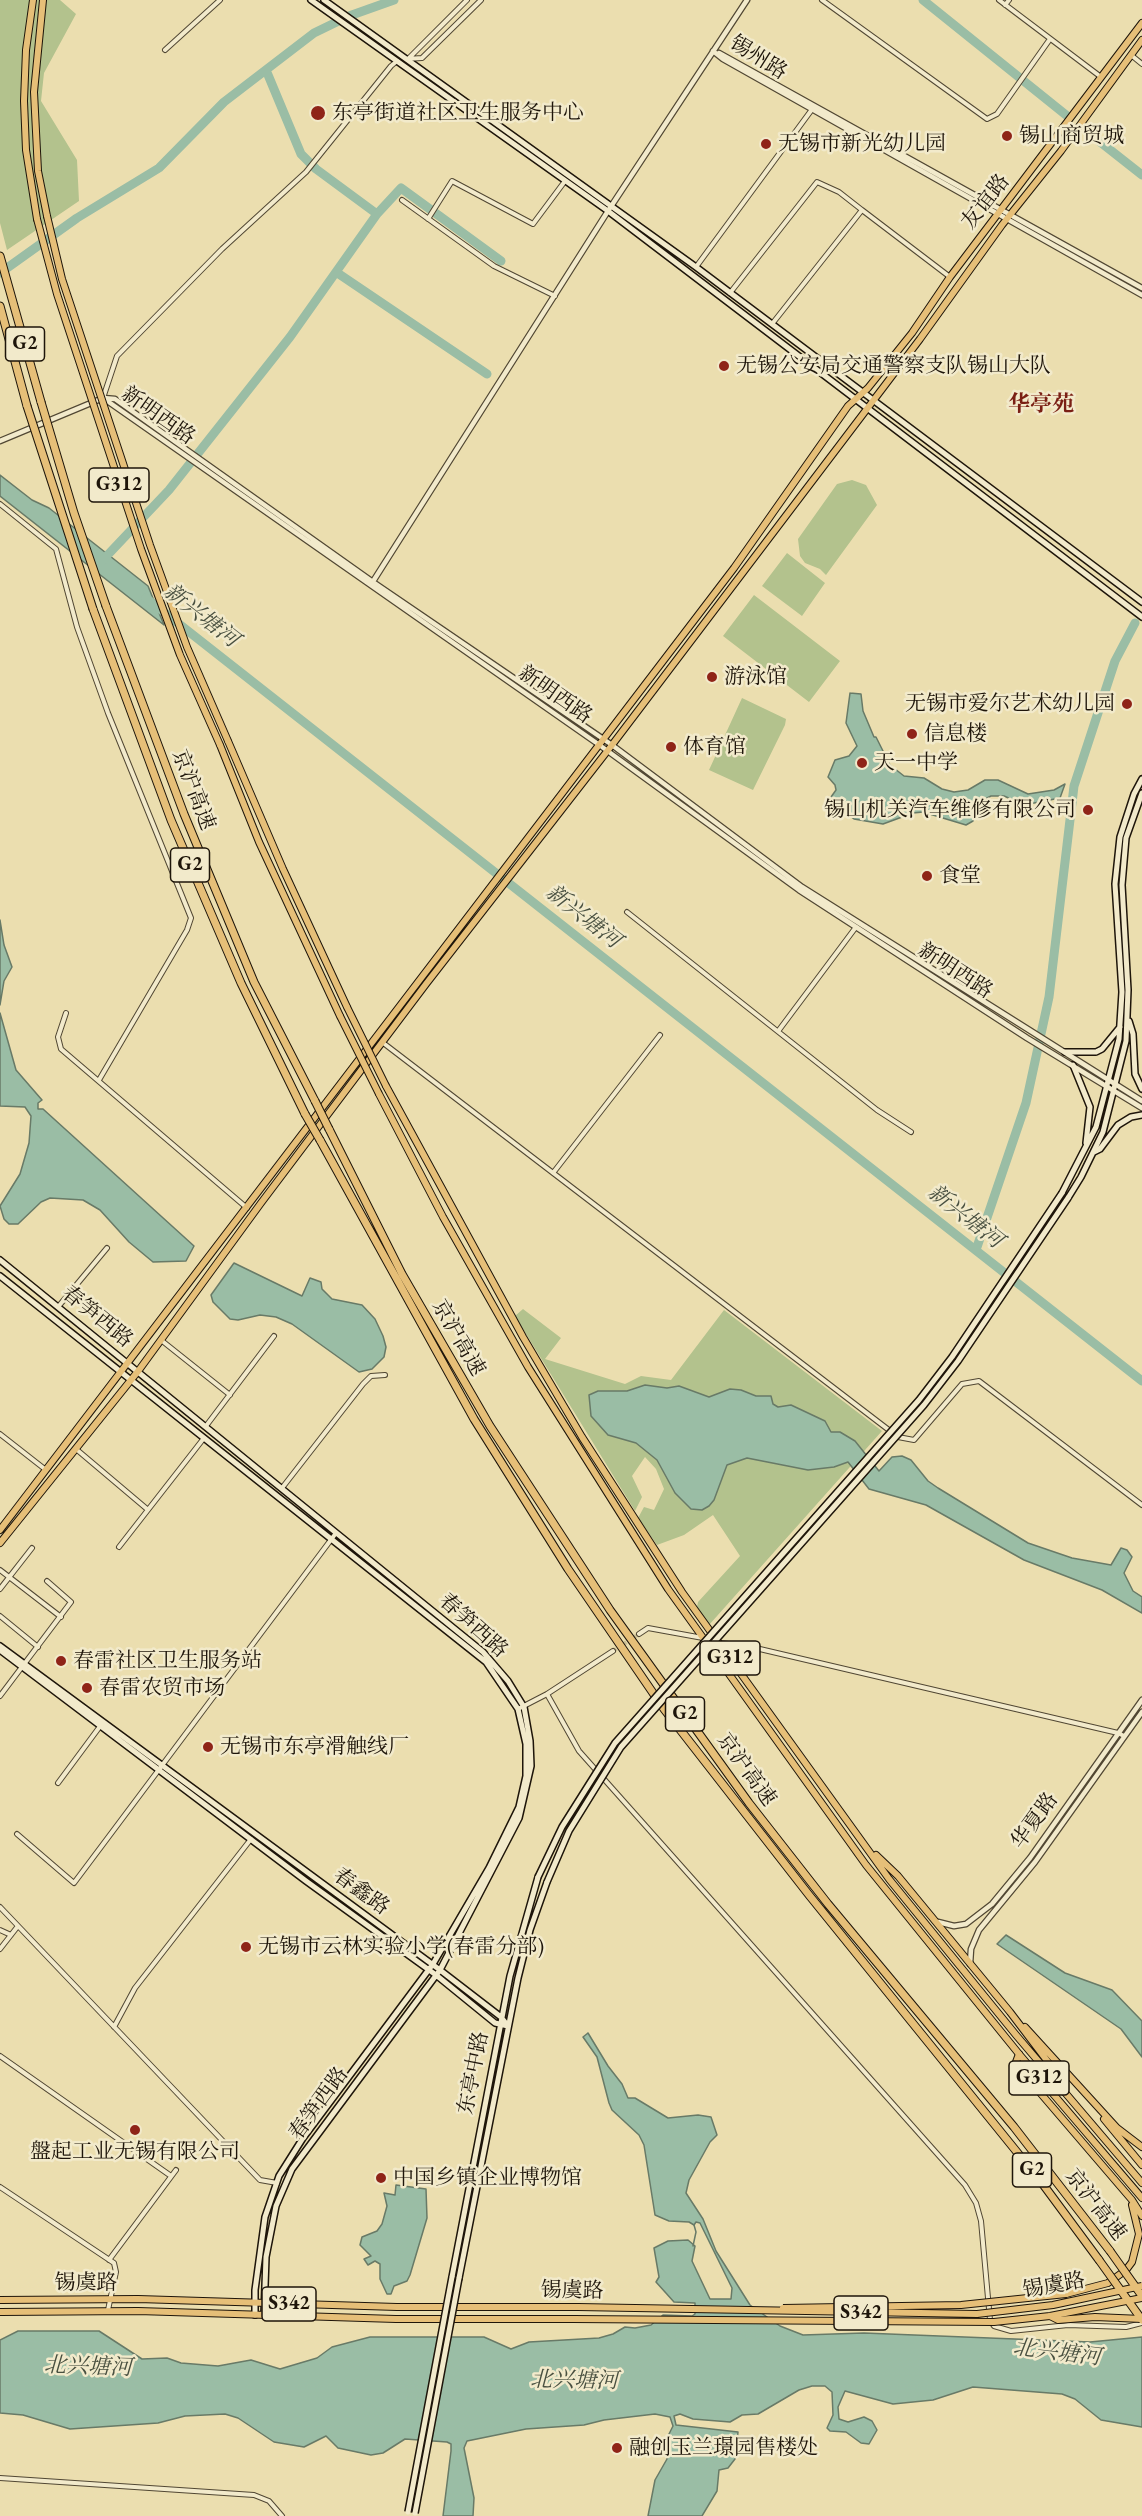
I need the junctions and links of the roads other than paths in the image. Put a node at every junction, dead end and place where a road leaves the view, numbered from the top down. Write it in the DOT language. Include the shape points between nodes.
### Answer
graph roads {
  1 [pos="33,0"];
  2 [pos="43,0"];
  3 [pos="220,0"];
  4 [pos="311,0"];
  5 [pos="324,0"];
  6 [pos="467,0"];
  7 [pos="481,0"];
  8 [pos="747,0"];
  9 [pos="822,0"];
  10 [pos="999,0"];
  11 [pos="1009,0"];
  12 [pos="1005,5"];
  13 [pos="1142,23"];
  14 [pos="1050,39"];
  15 [pos="1142,40"];
  16 [pos="165,50"];
  17 [pos="713,51"];
  18 [pos="1131,55"];
  19 [pos="408,59"];
  20 [pos="397,61"];
  21 [pos="1142,64"];
  22 [pos="1102,77"];
  23 [pos="814,108"];
  24 [pos="565,181"];
  25 [pos="402,200"];
  26 [pos="612,205"];
  27 [pos="862,210"];
  28 [pos="608,211"];
  29 [pos="999,212"];
  30 [pos="1010,217"];
  31 [pos="428,219"];
  32 [pos="0,256"];
  33 [pos="696,267"];
  34 [pos="950,277"];
  35 [pos="1142,288"];
  36 [pos="730,293"];
  37 [pos="1142,295"];
  38 [pos="555,296"];
  39 [pos="0,306"];
  40 [pos="771,324"];
  41 [pos="862,394"];
  42 [pos="103,398"];
  43 [pos="855,400"];
  44 [pos="871,401"];
  45 [pos="865,408"];
  46 [pos="0,441"];
  47 [pos="0,504"];
  48 [pos="371,584"];
  49 [pos="1142,602"];
  50 [pos="1142,617"];
  51 [pos="600,742"];
  52 [pos="612,745"];
  53 [pos="607,751"];
  54 [pos="1142,779"];
  55 [pos="1142,793"];
  56 [pos="627,912"];
  57 [pos="856,927"];
  58 [pos="66,1013"];
  59 [pos="1127,1017"];
  60 [pos="1120,1027"];
  61 [pos="779,1030"];
  62 [pos="660,1035"];
  63 [pos="382,1042"];
  64 [pos="1065,1052"];
  65 [pos="1074,1065"];
  66 [pos="99,1080"];
  67 [pos="1109,1083"];
  68 [pos="1115,1087"];
  69 [pos="1142,1089"];
  70 [pos="1142,1101"];
  71 [pos="1142,1108"];
  72 [pos="1142,1115"];
  73 [pos="911,1132"];
  74 [pos="1094,1152"];
  75 [pos="1083,1154"];
  76 [pos="553,1173"];
  77 [pos="247,1208"];
  78 [pos="107,1248"];
  79 [pos="0,1260"];
  80 [pos="0,1276"];
  81 [pos="58,1307"];
  82 [pos="274,1336"];
  83 [pos="161,1340"];
  84 [pos="129,1364"];
  85 [pos="138,1371"];
  86 [pos="121,1374"];
  87 [pos="385,1375"];
  88 [pos="130,1380"];
  89 [pos="230,1395"];
  90 [pos="206,1426"];
  91 [pos="0,1434"];
  92 [pos="204,1438"];
  93 [pos="75,1449"];
  94 [pos="46,1470"];
  95 [pos="282,1488"];
  96 [pos="1142,1505"];
  97 [pos="147,1509"];
  98 [pos="0,1530"];
  99 [pos="336,1533"];
  100 [pos="331,1539"];
  101 [pos="0,1543"];
  102 [pos="119,1547"];
  103 [pos="32,1548"];
  104 [pos="0,1570"];
  105 [pos="9,1577"];
  106 [pos="47,1581"];
  107 [pos="0,1588"];
  108 [pos="0,1616"];
  109 [pos="61,1617"];
  110 [pos="639,1634"];
  111 [pos="703,1638"];
  112 [pos="720,1644"];
  113 [pos="0,1646"];
  114 [pos="38,1647"];
  115 [pos="0,1650"];
  116 [pos="613,1651"];
  117 [pos="23,1666"];
  118 [pos="0,1683"];
  119 [pos="6,1688"];
  120 [pos="547,1694"];
  121 [pos="0,1696"];
  122 [pos="1142,1700"];
  123 [pos="521,1708"];
  124 [pos="1142,1712"];
  125 [pos="102,1724"];
  126 [pos="1118,1733"];
  127 [pos="1124,1736"];
  128 [pos="160,1768"];
  129 [pos="58,1783"];
  130 [pos="17,1834"];
  131 [pos="251,1839"];
  132 [pos="863,1844"];
  133 [pos="0,1907"];
  134 [pos="933,1920"];
  135 [pos="18,1926"];
  136 [pos="0,1930"];
  137 [pos="11,1935"];
  138 [pos="0,1949"];
  139 [pos="970,1964"];
  140 [pos="431,1967"];
  141 [pos="438,1972"];
  142 [pos="1010,2012"];
  143 [pos="501,2017"];
  144 [pos="500,2026"];
  145 [pos="508,2026"];
  146 [pos="114,2027"];
  147 [pos="1019,2054"];
  148 [pos="0,2056"];
  149 [pos="1076,2083"];
  150 [pos="1061,2088"];
  151 [pos="1142,2147"];
  152 [pos="1142,2164"];
  153 [pos="176,2170"];
  154 [pos="171,2176"];
  155 [pos="277,2183"];
  156 [pos="1142,2183"];
  157 [pos="0,2187"];
  158 [pos="1128,2196"];
  159 [pos="1142,2198"];
  160 [pos="1142,2216"];
  161 [pos="109,2260"];
  162 [pos="455,2278"];
  163 [pos="1142,2286"];
  164 [pos="1142,2297"];
  165 [pos="110,2299"];
  166 [pos="0,2300"];
  167 [pos="254,2303"];
  168 [pos="263,2303"];
  169 [pos="738,2311"];
  170 [pos="0,2312"];
  171 [pos="108,2312"];
  172 [pos="255,2315"];
  173 [pos="264,2315"];
  174 [pos="1050,2316"];
  175 [pos="1142,2321"];
  176 [pos="0,2478"];
  177 [pos="408,2514"];
  178 [pos="415,2515"];
  179 [pos="282,2516"];
  1 -- 111 [label="main road, G312, bridge" via="24,100 26,150 37,219 57,294 180,655 259,842 340,1016 443,1217 528,1367"];
  2 -- 112 [label="main road, G312, bridge" via="34,92 38,171 47,216 62,279 187,647 283,869 386,1086 582,1437"];
  3 -- 16 [label="street"];
  4 -- 20 [label="main road"];
  5 -- 19 [label="main road"];
  6 -- 19 [label="street"];
  7 -- 19 [label="street" via="422,58"];
  8 -- 17 [label="street"];
  9 -- 14 [label="street" via="987,118 997,114"];
  10 -- 12 [label="street"];
  11 -- 12 [label="street"];
  12 -- 14 [label="street"];
  13 -- 22 [label="main road, 友谊路"];
  14 -- 22 [label="street"];
  15 -- 18 [label="main road, 友谊路"];
  17 -- 23 [label="street, 锡州路"];
  17 -- 26 [label="street"];
  18 -- 21 [label="street"];
  18 -- 30 [label="main road, 友谊路"];
  19 -- 20 [label="street"];
  19 -- 26 [label="main road"];
  20 -- 24 [label="main road"];
  20 -- 42 [label="street" via="306,172 222,249 117,356"];
  22 -- 29 [label="main road, 友谊路"];
  23 -- 29 [label="street, 锡州路"];
  23 -- 33 [label="street"];
  24 -- 28 [label="main road"];
  24 -- 31 [label="street" via="533,224 452,181"];
  25 -- 31 [label="street"];
  26 -- 28 [label="street"];
  26 -- 33 [label="main road"];
  27 -- 34 [label="street"];
  27 -- 36 [label="street" via="817,182"];
  27 -- 40 [label="street"];
  28 -- 38 [label="street"];
  28 -- 43 [label="main road"];
  29 -- 30 [label="street, 锡州路"];
  29 -- 34 [label="main road, 友谊路"];
  30 -- 35 [label="street, 锡州路"];
  30 -- 37 [label="street, 锡州路"];
  30 -- 44 [label="main road, 友谊路"];
  31 -- 38 [label="street" via="494,266"];
  32 -- 164 [label="highway, 京沪高速 / G2, bridge" via="74,513 184,814 254,982 402,1274 490,1426 610,1610 749,1803 1014,2127"];
  33 -- 36 [label="main road"];
  34 -- 41 [label="main road, 友谊路" via="912,333"];
  36 -- 40 [label="main road"];
  38 -- 48 [label="street"];
  39 -- 175 [label="highway, 京沪高速 / G2, bridge" via="27,406 93,609 171,820 241,983 305,1114 474,1419 568,1569 664,1709 1042,2183"];
  40 -- 41 [label="main road"];
  41 -- 43 [label="main road, 友谊路"];
  41 -- 44 [label="main road"];
  42 -- 46 [label="street"];
  42 -- 48 [label="street, 新明西路"];
  43 -- 45 [label="main road"];
  43 -- 51 [label="main road, 友谊路" via="734,568"];
  44 -- 45 [label="main road, 友谊路"];
  44 -- 49 [label="main road"];
  45 -- 50 [label="main road"];
  45 -- 52 [label="main road, 友谊路"];
  47 -- 66 [label="street" via="56,549 77,627 104,702 191,918"];
  48 -- 51 [label="street, 新明西路"];
  51 -- 52 [label="street, 新明西路"];
  51 -- 53 [label="street, 新明西路"];
  51 -- 77 [label="main road, 友谊路"];
  52 -- 53 [label="main road, 友谊路"];
  52 -- 64 [label="street, 新明西路" via="802,887"];
  53 -- 57 [label="street, 新明西路"];
  53 -- 63 [label="main road, 友谊路"];
  54 -- 60 [label="main road" via="1120,837 1115,884 1122,992"];
  55 -- 59 [label="main road" via="1126,838 1122,885"];
  56 -- 61 [label="street"];
  57 -- 61 [label="street"];
  57 -- 65 [label="street, 新明西路"];
  58 -- 66 [label="street" via="59,1045"];
  59 -- 68 [label="main road" via="1126,1041"];
  59 -- 69 [label="main road" via="1133,1034 1135,1074"];
  60 -- 64 [label="main road" via="1096,1052"];
  60 -- 67 [label="main road"];
  61 -- 73 [label="street" via="877,1110"];
  62 -- 76 [label="street"];
  63 -- 76 [label="street"];
  63 -- 83 [label="main road, 友谊路"];
  64 -- 67 [label="street, 新明西路"];
  65 -- 67 [label="street, 新明西路"];
  65 -- 75 [label="main road" via="1090,1107"];
  66 -- 77 [label="street"];
  67 -- 68 [label="street, 新明西路"];
  67 -- 75 [label="main road"];
  68 -- 70 [label="street, 新明西路"];
  68 -- 71 [label="street, 新明西路"];
  68 -- 74 [label="main road"];
  72 -- 74 [label="main road" via="1118,1125"];
  74 -- 145 [label="main road, 东亭中路, bridge" via="1068,1198 924,1405 621,1747 569,1831 547,1882 530,1930"];
  75 -- 143 [label="main road, 东亭中路, bridge" via="1062,1193 919,1400 615,1743 568,1818 538,1877"];
  76 -- 96 [label="street" via="898,1437 914,1440 962,1384 979,1380"];
  77 -- 84 [label="main road, 友谊路"];
  78 -- 81 [label="street"];
  79 -- 81 [label="main road, 春笋西路"];
  80 -- 86 [label="main road, 春笋西路"];
  81 -- 84 [label="main road, 春笋西路"];
  82 -- 89 [label="street"];
  83 -- 85 [label="main road, 友谊路"];
  83 -- 89 [label="street"];
  84 -- 85 [label="main road, 春笋西路"];
  84 -- 86 [label="main road, 友谊路"];
  85 -- 88 [label="main road, 友谊路"];
  85 -- 90 [label="main road, 春笋西路"];
  86 -- 88 [label="main road, 春笋西路"];
  86 -- 94 [label="main road, 友谊路"];
  87 -- 95 [label="street" via="371,1376 363,1384"];
  88 -- 92 [label="main road, 春笋西路"];
  88 -- 93 [label="main road, 友谊路"];
  89 -- 90 [label="street"];
  90 -- 95 [label="main road, 春笋西路"];
  91 -- 94 [label="street"];
  92 -- 97 [label="street"];
  92 -- 100 [label="main road, 春笋西路"];
  93 -- 97 [label="street"];
  93 -- 101 [label="main road, 友谊路"];
  94 -- 98 [label="main road, 友谊路"];
  95 -- 99 [label="main road, 春笋西路"];
  97 -- 102 [label="street"];
  99 -- 100 [label="street"];
  99 -- 123 [label="main road, 春笋西路" via="483,1652 508,1681"];
  100 -- 123 [label="main road, 春笋西路" via="486,1662"];
  100 -- 128 [label="street"];
  103 -- 105 [label="street"];
  104 -- 105 [label="street"];
  105 -- 107 [label="street"];
  105 -- 109 [label="street"];
  106 -- 109 [label="street" via="71,1602"];
  108 -- 114 [label="street"];
  109 -- 114 [label="street"];
  110 -- 111 [label="street" via="648,1628"];
  111 -- 112 [label="street"];
  111 -- 147 [label="main road, G312" via="866,1865"];
  112 -- 126 [label="street" via="747,1646"];
  112 -- 132 [label="main road, G312"];
  113 -- 117 [label="main road, 春鑫路"];
  114 -- 117 [label="street"];
  115 -- 117 [label="main road, 春鑫路"];
  116 -- 120 [label="street"];
  117 -- 119 [label="street"];
  117 -- 125 [label="main road, 春鑫路"];
  118 -- 119 [label="street"];
  119 -- 121 [label="street"];
  120 -- 123 [label="street"];
  120 -- 175 [label="street" via="579,1751 966,2185 981,2221 990,2320 994,2326 1011,2331 1068,2325 1126,2327"];
  122 -- 126 [label="street, 华夏路"];
  123 -- 140 [label="main road, 春笋西路" via="526,1776 519,1807 489,1868"];
  123 -- 141 [label="main road, 春笋西路" via="531,1766 519,1818"];
  124 -- 127 [label="street, 华夏路"];
  125 -- 128 [label="main road, 春鑫路"];
  125 -- 129 [label="street"];
  126 -- 127 [label="street"];
  126 -- 134 [label="street, 华夏路" via="1030,1858 992,1904 966,1924 954,1926"];
  127 -- 139 [label="street, 华夏路" via="1035,1862 979,1930"];
  128 -- 130 [label="street" via="74,1883"];
  128 -- 131 [label="main road, 春鑫路"];
  128 -- 140 [label="main road, 春鑫路"];
  131 -- 140 [label="main road, 春鑫路"];
  131 -- 146 [label="street" via="135,1988"];
  132 -- 134 [label="main road" via="898,1876"];
  132 -- 150 [label="main road, G312"];
  133 -- 135 [label="street"];
  134 -- 139 [label="main road"];
  135 -- 137 [label="street"];
  135 -- 146 [label="street"];
  136 -- 137 [label="street"];
  137 -- 138 [label="street"];
  139 -- 142 [label="main road"];
  140 -- 141 [label="main road, 春鑫路"];
  140 -- 155 [label="main road, 春笋西路" via="303,2138"];
  141 -- 143 [label="main road, 春鑫路"];
  141 -- 144 [label="main road, 春鑫路"];
  141 -- 168 [label="main road, 春笋西路" via="292,2169 274,2217"];
  142 -- 149 [label="main road"];
  142 -- 150 [label="main road" via="1061,2079"];
  143 -- 144 [label="main road, 东亭中路"];
  143 -- 145 [label="main road, 春鑫路"];
  144 -- 145 [label="main road"];
  144 -- 162 [label="main road, 东亭中路"];
  145 -- 162 [label="main road, 东亭中路"];
  146 -- 155 [label="street" via="260,2180"];
  147 -- 158 [label="main road" via="1016,2062"];
  147 -- 159 [label="main road, G312"];
  148 -- 154 [label="street"];
  149 -- 151 [label="main road" via="1117,2128"];
  149 -- 152 [label="main road"];
  150 -- 156 [label="main road, G312"];
  153 -- 154 [label="street"];
  154 -- 161 [label="street"];
  155 -- 167 [label="main road, 春笋西路" via="265,2217"];
  157 -- 161 [label="street"];
  158 -- 160 [label="main road"];
  158 -- 169 [label="main road, bridge" via="1139,2234 1132,2262 1108,2283 1066,2294 962,2305"];
  161 -- 165 [label="street" via="116,2272"];
  162 -- 177 [label="main road, bridge"];
  162 -- 178 [label="main road, bridge"];
  163 -- 169 [label="main road, 锡虞路 / S342, bridge" via="1053,2305 977,2314"];
  164 -- 174 [label="main road, 锡虞路, bridge"];
  165 -- 166 [label="main road, 锡虞路 / S342"];
  165 -- 167 [label="main road, 锡虞路 / S342"];
  165 -- 171 [label="street"];
  167 -- 168 [label="main road, 锡虞路 / S342"];
  167 -- 172 [label="main road, 春笋西路"];
  168 -- 169 [label="main road, 锡虞路 / S342, bridge"];
  168 -- 173 [label="main road, 春笋西路"];
  170 -- 171 [label="main road, 锡虞路 / S342"];
  171 -- 172 [label="main road, 锡虞路 / S342"];
  172 -- 173 [label="main road, 锡虞路 / S342"];
  173 -- 174 [label="main road, 锡虞路 / S342, bridge" via="951,2323"];
  174 -- 175 [label="main road, bridge" via="1058,2320 1095,2317"];
  176 -- 179 [label="street" via="255,2495 269,2501"];
}
